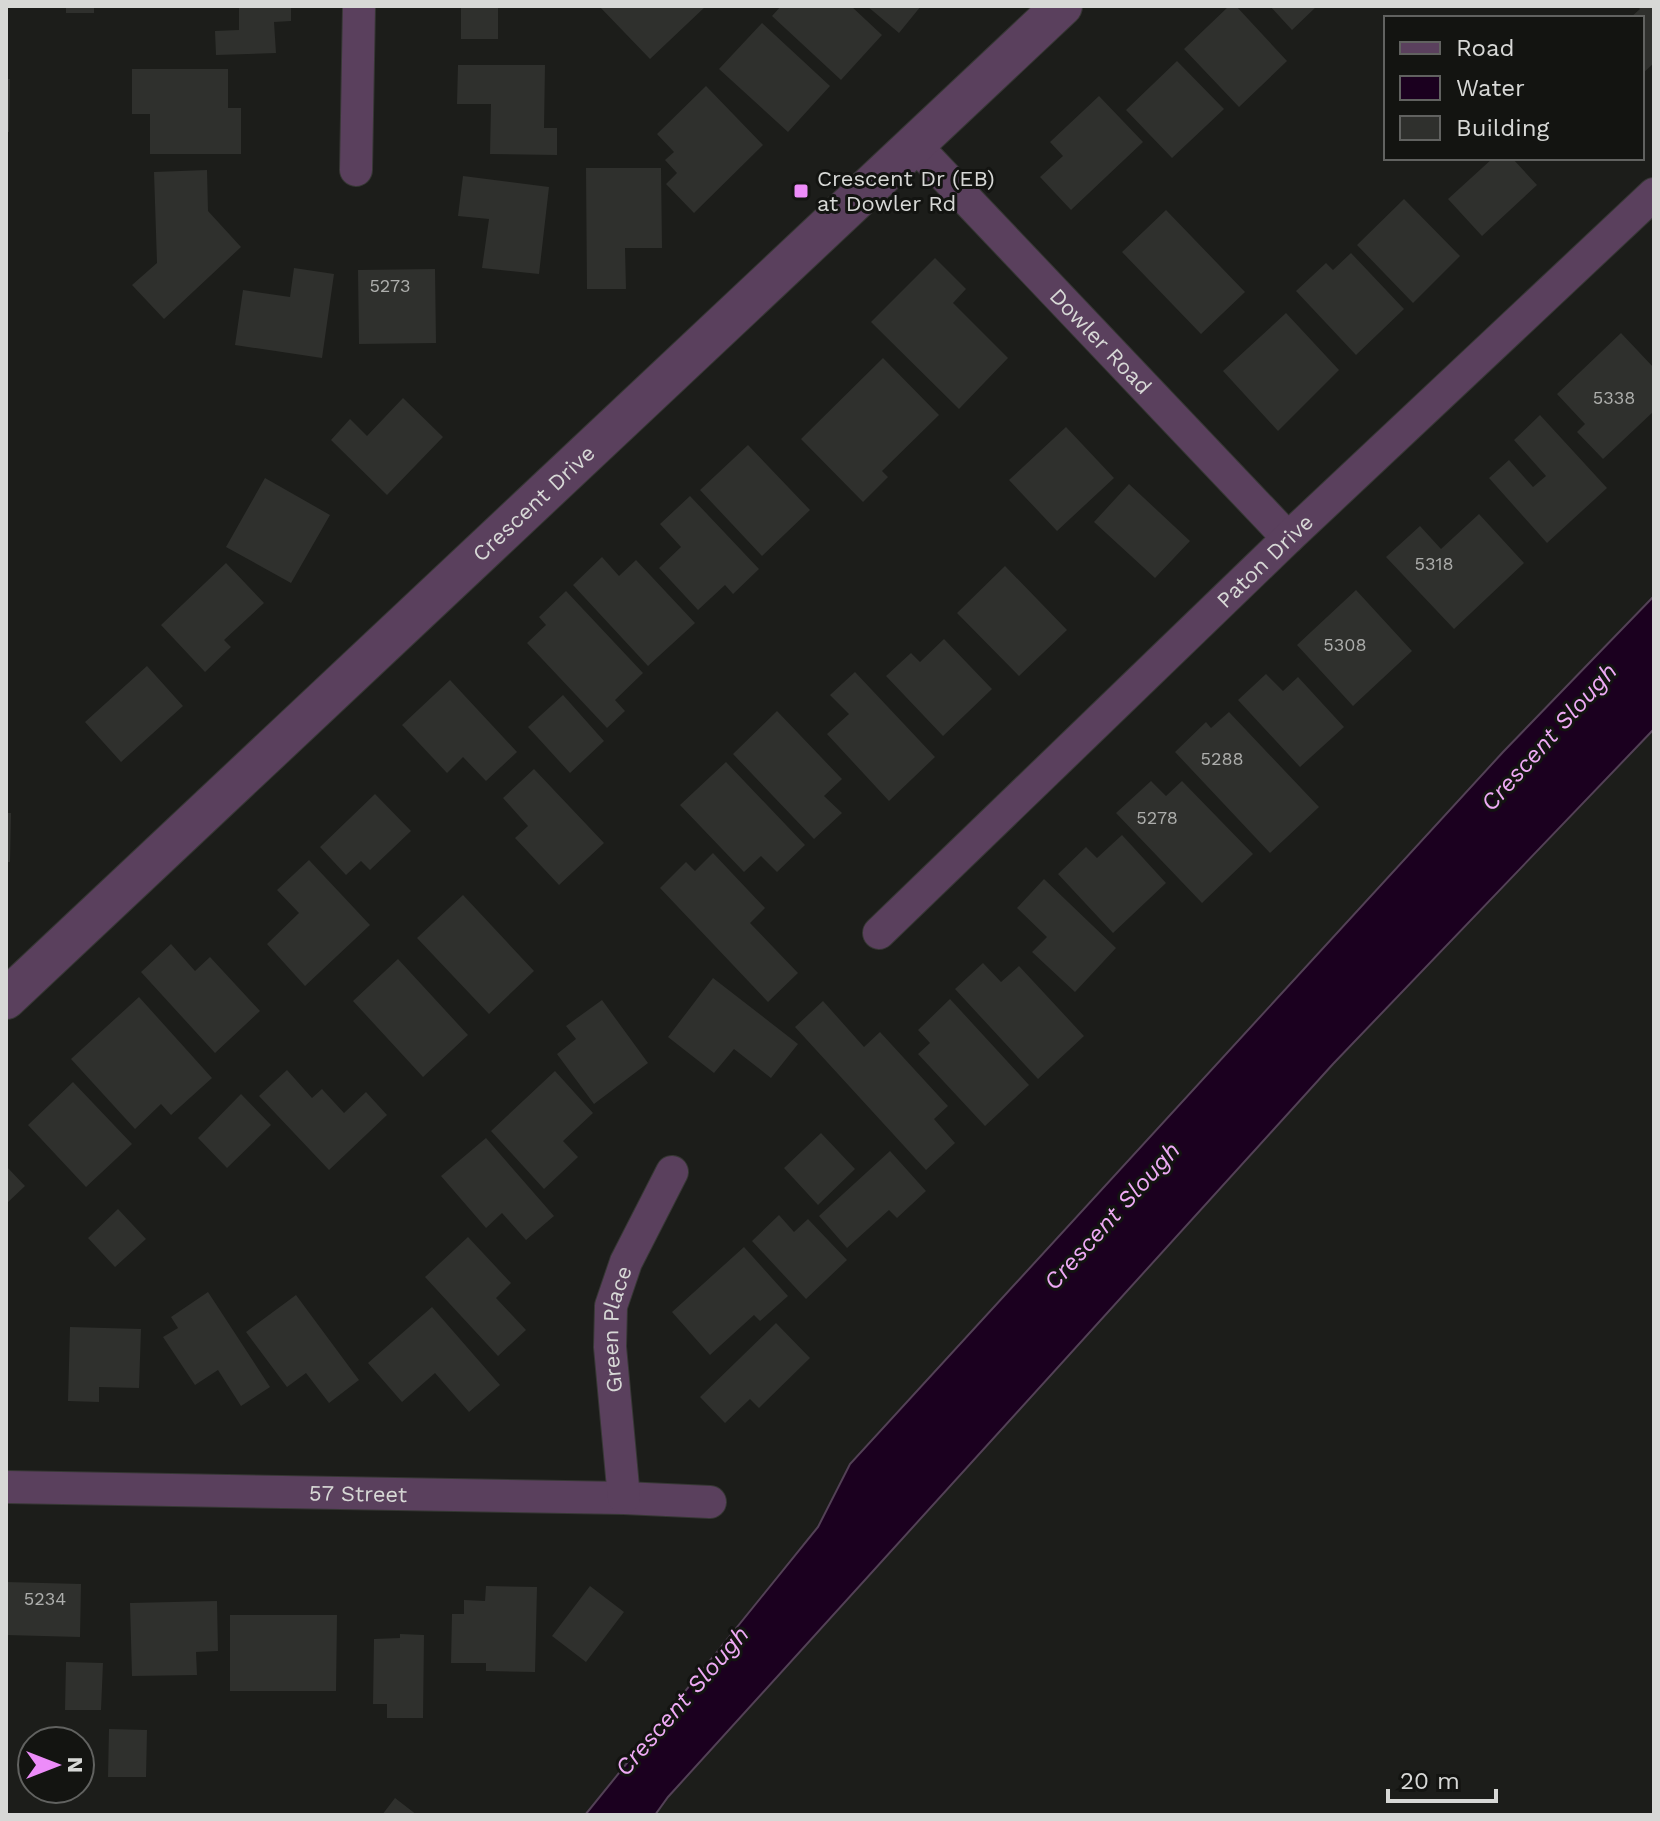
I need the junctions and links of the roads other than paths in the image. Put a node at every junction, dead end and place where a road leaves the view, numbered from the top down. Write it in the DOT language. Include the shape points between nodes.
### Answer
graph roads {
  1 [pos="359,6"];
  2 [pos="1062,6"];
  3 [pos="915,145"];
  4 [pos="356,170"];
  5 [pos="1654,194"];
  6 [pos="1288,538"];
  7 [pos="879,933"];
  8 [pos="6,999"];
  9 [pos="672,1172"];
  10 [pos="6,1487"];
  11 [pos="624,1498"];
  12 [pos="710,1502"];
  1 -- 4 [label="street"];
  2 -- 3 [label="street, Crescent Drive"];
  3 -- 6 [label="street, Dowler Road"];
  3 -- 8 [label="street, Crescent Drive"];
  5 -- 6 [label="street, Paton Drive"];
  6 -- 7 [label="street, Paton Drive"];
  9 -- 11 [label="street, Green Place" via="626,1262 611,1306"];
  10 -- 11 [label="street, 57 Street"];
  11 -- 12 [label="street, 57 Street"];
}
